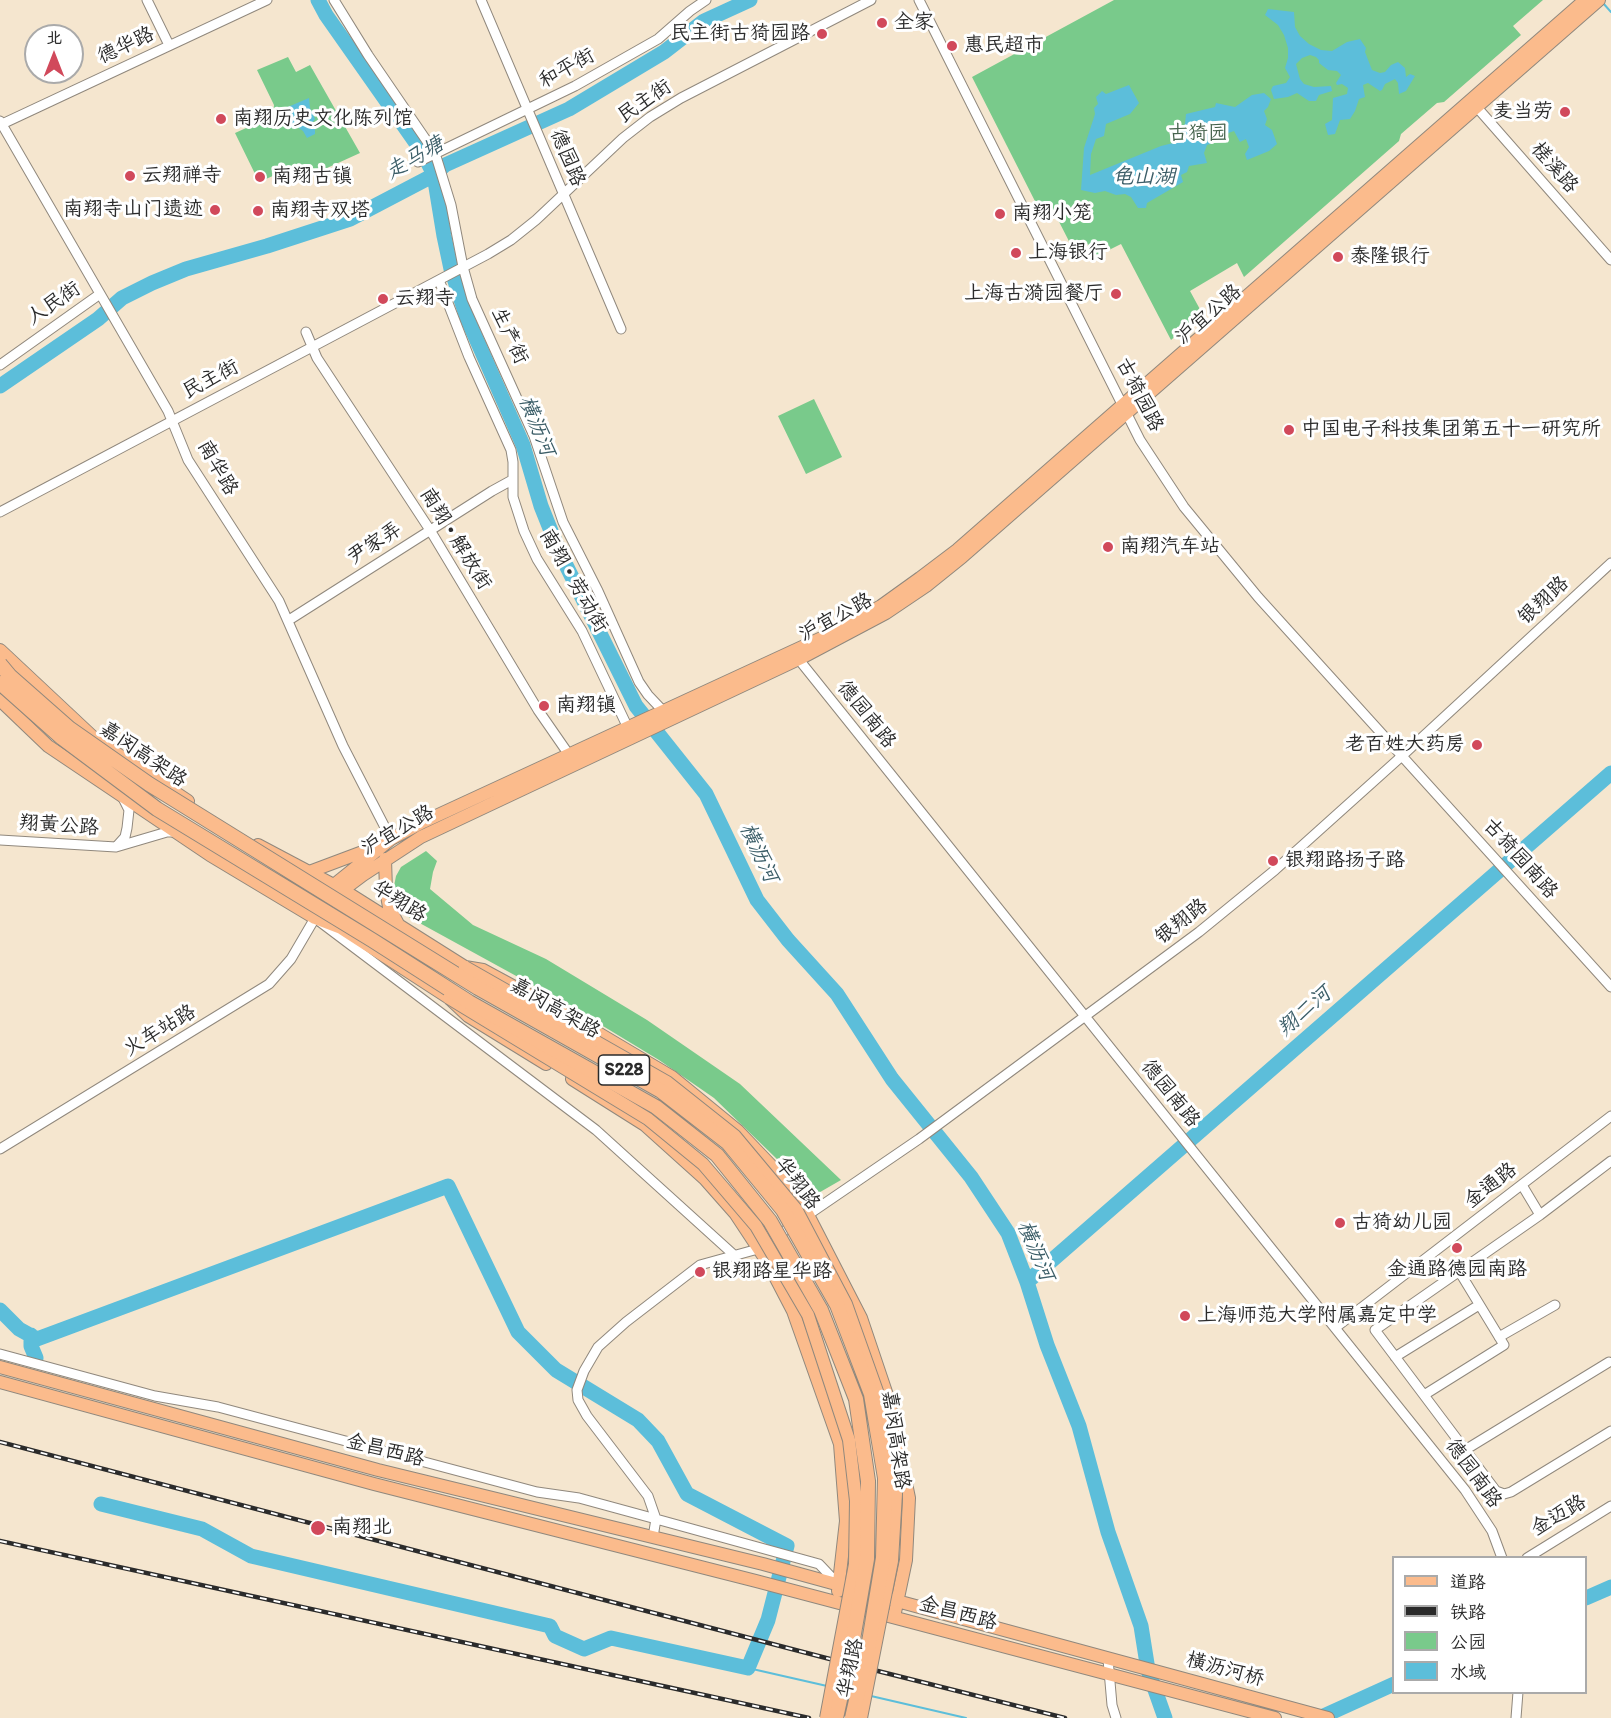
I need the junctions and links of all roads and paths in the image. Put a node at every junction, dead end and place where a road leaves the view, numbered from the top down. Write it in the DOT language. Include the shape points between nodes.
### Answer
graph roads {
  1 [pos="147,0"];
  2 [pos="267,0"];
  3 [pos="334,0"];
  4 [pos="481,0"];
  5 [pos="706,0"];
  6 [pos="871,0"];
  7 [pos="919,0"];
  8 [pos="1592,2"];
  9 [pos="169,45"];
  10 [pos="1474,103"];
  11 [pos="528,110"];
  12 [pos="0,123"];
  13 [pos="434,158"];
  14 [pos="418,162"];
  15 [pos="563,195"];
  16 [pos="1611,260"];
  17 [pos="463,267"];
  18 [pos="439,280"];
  19 [pos="103,298"];
  20 [pos="621,329"];
  21 [pos="306,332"];
  22 [pos="312,347"];
  23 [pos="0,365"];
  24 [pos="1125,408"];
  25 [pos="173,421"];
  26 [pos="512,480"];
  27 [pos="0,512"];
  28 [pos="430,530"];
  29 [pos="1611,563"];
  30 [pos="289,620"];
  31 [pos="0,650"];
  32 [pos="796,656"];
  33 [pos="0,664"];
  34 [pos="0,683"];
  35 [pos="0,700"];
  36 [pos="663,717"];
  37 [pos="635,728"];
  38 [pos="1403,755"];
  39 [pos="572,760"];
  40 [pos="122,796"];
  41 [pos="176,832"];
  42 [pos="0,840"];
  43 [pos="386,842"];
  44 [pos="116,847"];
  45 [pos="385,859"];
  46 [pos="309,872"];
  47 [pos="338,887"];
  48 [pos="299,908"];
  49 [pos="315,918"];
  50 [pos="398,925"];
  51 [pos="465,967"];
  52 [pos="1611,987"];
  53 [pos="449,998"];
  54 [pos="1086,1017"];
  55 [pos="1611,1116"];
  56 [pos="0,1149"];
  57 [pos="1611,1161"];
  58 [pos="1522,1185"];
  59 [pos="808,1215"];
  60 [pos="1540,1215"];
  61 [pos="758,1249"];
  62 [pos="734,1255"];
  63 [pos="1459,1271"];
  64 [pos="1479,1305"];
  65 [pos="1555,1305"];
  66 [pos="1335,1328"];
  67 [pos="1499,1337"];
  68 [pos="0,1354"];
  69 [pos="1395,1357"];
  70 [pos="1609,1362"];
  71 [pos="0,1367"];
  72 [pos="0,1382"];
  73 [pos="1424,1395"];
  74 [pos="1611,1431"];
  75 [pos="1465,1450"];
  76 [pos="1611,1506"];
  77 [pos="656,1519"];
  78 [pos="653,1537"];
  79 [pos="1502,1556"];
  80 [pos="1529,1556"];
  81 [pos="839,1585"];
  82 [pos="899,1601"];
  83 [pos="837,1602"];
  84 [pos="894,1617"];
  85 [pos="1110,1660"];
  86 [pos="1114,1676"];
  87 [pos="1518,1694"];
  88 [pos="826,1718"];
  89 [pos="836,1718"];
  90 [pos="852,1718"];
  91 [pos="861,1718"];
  92 [pos="1116,1718"];
  93 [pos="1275,1718"];
  94 [pos="1328,1718"];
  95 [pos="1516,1718"];
  1 -- 9 [label="street"];
  2 -- 9 [label="street, 德华路"];
  3 -- 13 [label="street, 生产街"];
  4 -- 11 [label="street, 德园路"];
  5 -- 11 [label="street, 和平街" via="658,39"];
  6 -- 15 [label="street, 民主街" via="660,110"];
  7 -- 24 [label="street, 古猗园路"];
  8 -- 10 [label="main road, 沪宜公路"];
  9 -- 12 [label="street, 德华路"];
  10 -- 16 [label="street, 槎溪路"];
  10 -- 24 [label="main road, 沪宜公路"];
  11 -- 13 [label="street, 和平街"];
  11 -- 15 [label="street, 德园路"];
  12 -- 19 [label="street, 南华路"];
  13 -- 14 [label="street"];
  13 -- 17 [label="street, 生产街" via="451,205"];
  15 -- 17 [label="street, 民主街" via="520,233"];
  15 -- 20 [label="street, 德园路"];
  17 -- 18 [label="street, 民主街"];
  17 -- 36 [label="street, 生产街" via="472,299 534,436 563,522 639,682"];
  18 -- 22 [label="street, 民主街"];
  18 -- 26 [label="street, 南翔 • 劳动街" via="511,450"];
  19 -- 23 [label="street, 人民街"];
  19 -- 25 [label="street, 南华路"];
  21 -- 22 [label="street, 南翔 • 解放街"];
  22 -- 25 [label="street, 民主街"];
  22 -- 28 [label="street, 南翔 • 解放街"];
  24 -- 32 [label="main road, 沪宜公路" via="963,557 926,586 846,636"];
  24 -- 38 [label="street, 古猗园路" via="1148,452 1200,528"];
  25 -- 27 [label="street, 民主街"];
  25 -- 30 [label="street, 南华路" via="188,460"];
  26 -- 28 [label="street, 尹家弄"];
  26 -- 37 [label="street, 南翔 • 劳动街" via="515,506 530,544"];
  28 -- 30 [label="street, 尹家弄"];
  28 -- 39 [label="street, 南翔 • 解放街"];
  29 -- 38 [label="street, 银翔路"];
  30 -- 43 [label="street, 南华路"];
  31 -- 46 [label="main road" via="95,738 238,835"];
  32 -- 36 [label="main road, 沪宜公路"];
  32 -- 54 [label="street, 德园南路"];
  33 -- 90 [label="highway, 嘉闵高架路 / S228, bridge" via="69,728 148,784 478,988 661,1091 728,1143 783,1210 837,1305 872,1394 885,1478 884,1558"];
  34 -- 89 [label="highway, 嘉闵高架路 / S228, bridge" via="62,738 157,809 469,1002 656,1107 717,1155 731,1172 770,1221 821,1310 856,1399 868,1481 867,1559"];
  35 -- 40 [label="main road" via="48,746"];
  36 -- 37 [label="main road, 沪宜公路"];
  37 -- 39 [label="main road, 沪宜公路"];
  38 -- 52 [label="street, 古猗园南路"];
  38 -- 54 [label="street, 银翔路" via="1275,870"];
  39 -- 43 [label="main road, 沪宜公路" via="423,822"];
  39 -- 45 [label="main road, 沪宜公路"];
  40 -- 41 [label="main road"];
  40 -- 44 [label="street" via="129,810 128,828"];
  41 -- 44 [label="street, 翔黄公路"];
  41 -- 48 [label="main road"];
  42 -- 44 [label="street, 翔黄公路"];
  43 -- 46 [label="main road"];
  43 -- 47 [label="main road, 沪宜公路"];
  45 -- 47 [label="main road, 沪宜公路"];
  45 -- 50 [label="main road" via="389,907"];
  46 -- 47 [label="main road"];
  47 -- 48 [label="main road"];
  47 -- 49 [label="main road, 沪宜公路"];
  47 -- 50 [label="main road, 华翔路"];
  48 -- 49 [label="main road"];
  49 -- 53 [label="main road" via="340,928"];
  49 -- 56 [label="street, 火车站路" via="291,959 269,984"];
  49 -- 62 [label="street" via="596,1130"];
  50 -- 51 [label="main road, 华翔路"];
  51 -- 59 [label="main road" via="483,970 672,1077 738,1131 778,1173"];
  51 -- 91 [label="main road, 华翔路, bridge" via="667,1082 735,1136 796,1209 846,1304 878,1394 896,1494 892,1561"];
  53 -- 61 [label="main road" via="468,1016 645,1125 705,1179 735,1213"];
  53 -- 88 [label="main road, 华翔路, bridge" via="648,1119 703,1164 756,1226 808,1315 849,1440 856,1501 855,1564"];
  54 -- 59 [label="street, 银翔路"];
  54 -- 66 [label="street, 德园南路"];
  55 -- 58 [label="street, 金通路"];
  57 -- 60 [label="street"];
  58 -- 60 [label="street"];
  58 -- 66 [label="street, 金通路"];
  59 -- 61 [label="street, 银翔路"];
  59 -- 82 [label="main road" via="861,1318 889,1401 909,1498 906,1560"];
  60 -- 63 [label="street"];
  61 -- 62 [label="street, 银翔路"];
  61 -- 81 [label="main road" via="794,1311 840,1444 846,1521"];
  62 -- 77 [label="street, 银翔路" via="700,1265 626,1322 598,1347 577,1390 587,1416 648,1496"];
  63 -- 64 [label="street"];
  63 -- 69 [label="street" via="1375,1330"];
  64 -- 67 [label="street"];
  64 -- 69 [label="street"];
  65 -- 67 [label="street"];
  66 -- 79 [label="street, 德园南路" via="1465,1490 1492,1531"];
  67 -- 73 [label="street" via="1503,1345"];
  68 -- 77 [label="street"];
  69 -- 73 [label="street"];
  70 -- 75 [label="street"];
  71 -- 78 [label="main road, 金昌西路" via="378,1470"];
  72 -- 83 [label="main road, 金昌西路" via="374,1484"];
  73 -- 75 [label="street"];
  74 -- 75 [label="street" via="1504,1494 1496,1491"];
  76 -- 80 [label="street, 金迈路"];
  77 -- 78 [label="street"];
  77 -- 81 [label="street" via="819,1564"];
  78 -- 81 [label="main road, 金昌西路"];
  81 -- 82 [label="main road, 金昌西路"];
  81 -- 83 [label="main road"];
  82 -- 84 [label="main road"];
  82 -- 85 [label="main road, 金昌西路"];
  83 -- 84 [label="main road, 金昌西路"];
  84 -- 86 [label="main road, 金昌西路"];
  85 -- 86 [label="street"];
  85 -- 94 [label="main road, 横沥河桥"];
  86 -- 92 [label="street" via="1112,1705"];
  86 -- 93 [label="main road, 横沥河桥"];
  87 -- 95 [label="street"];
}
